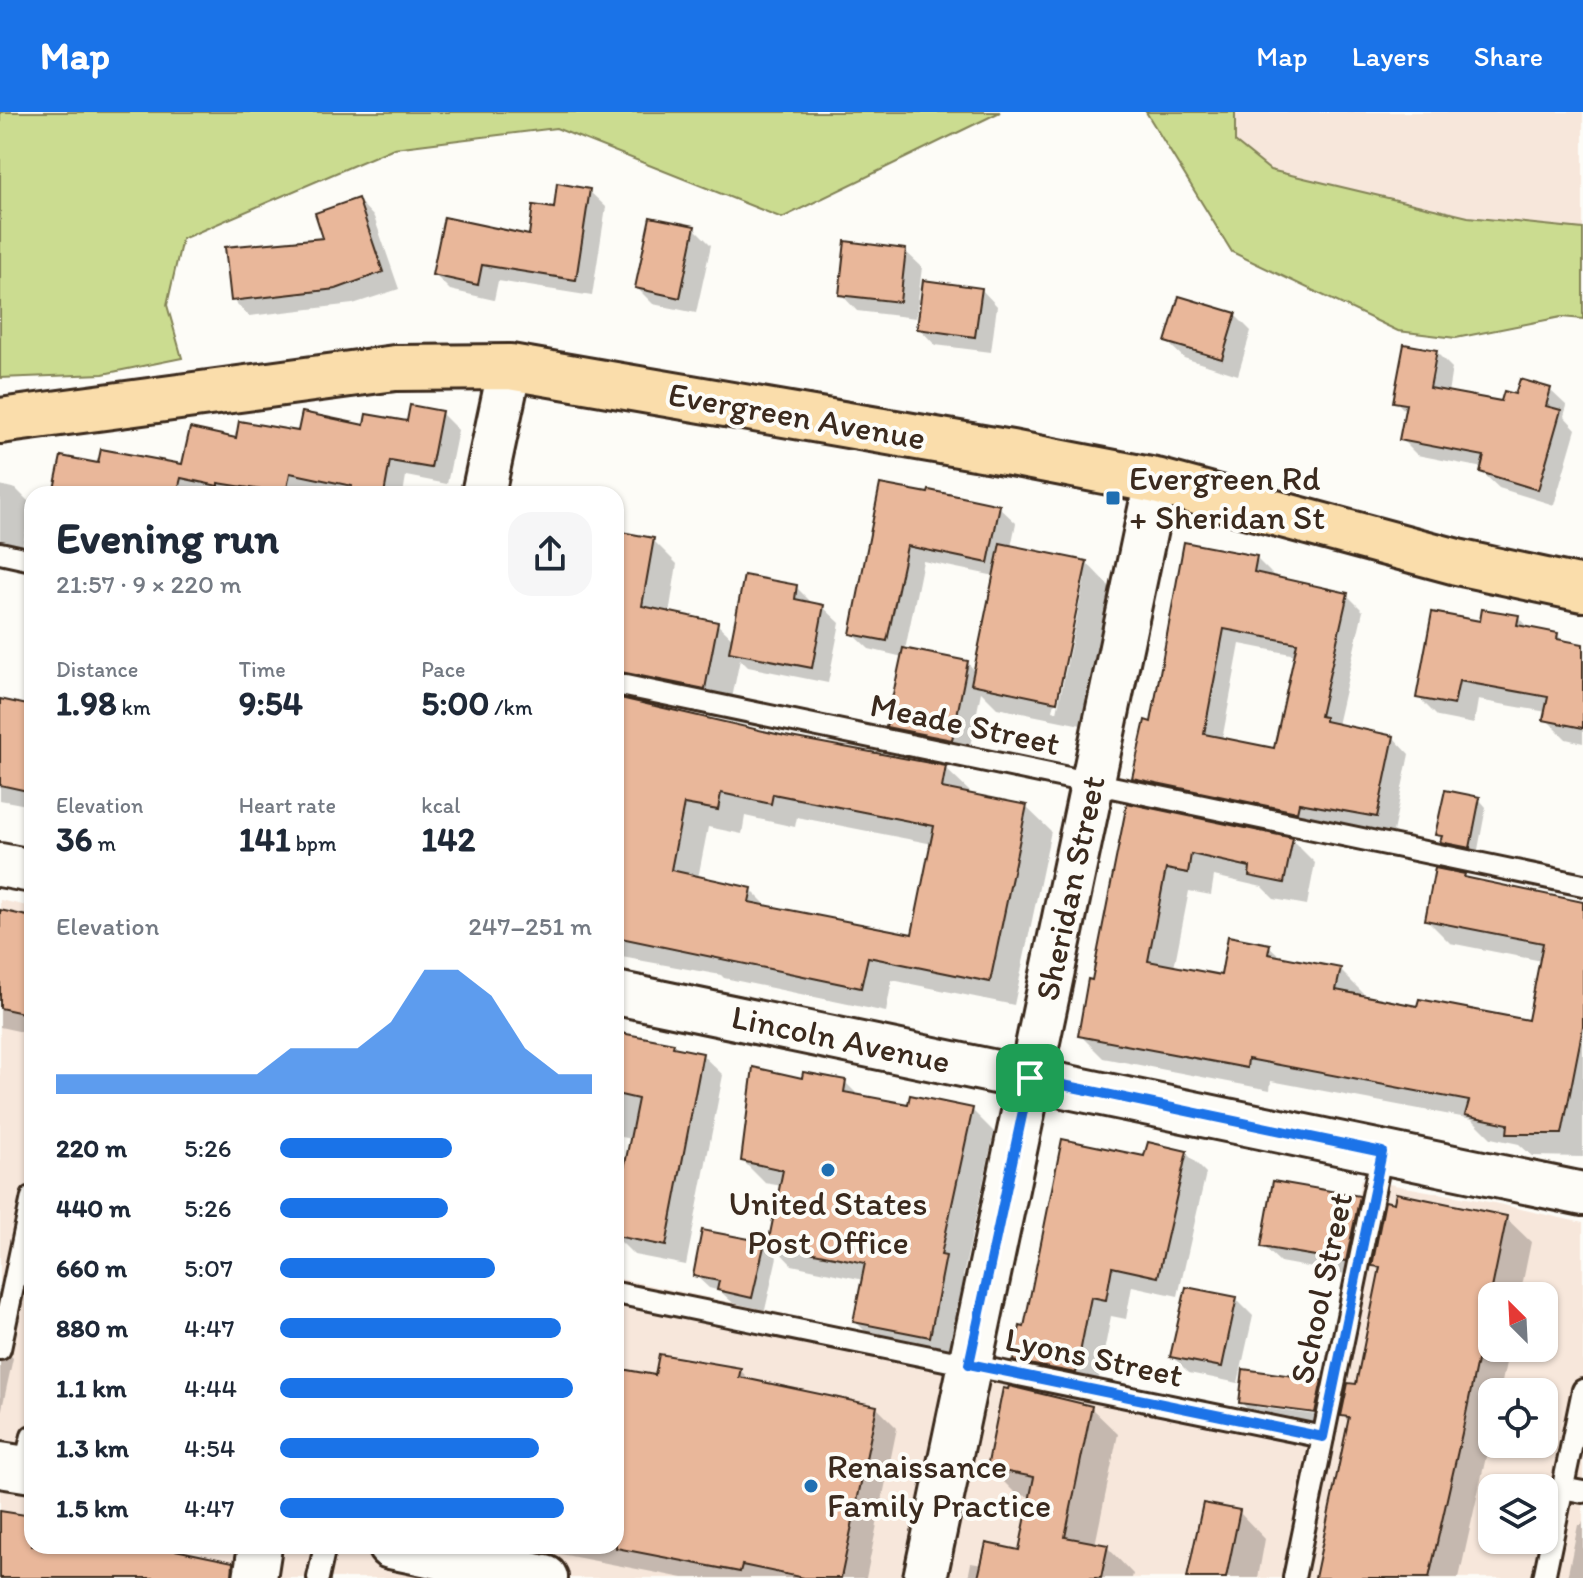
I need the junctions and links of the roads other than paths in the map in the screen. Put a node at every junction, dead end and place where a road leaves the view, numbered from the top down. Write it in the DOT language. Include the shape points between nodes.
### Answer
graph roads {
  1 [pos="510,367"];
  2 [pos="0,421"];
  3 [pos="1156,481"];
  4 [pos="485,486"];
  5 [pos="0,553"];
  6 [pos="24,558"];
  7 [pos="1583,589"];
  8 [pos="624,686"];
  9 [pos="1092,783"];
  10 [pos="0,865"];
  11 [pos="24,870"];
  12 [pos="1583,885"];
  13 [pos="624,995"];
  14 [pos="1030,1078"];
  15 [pos="1382,1152"];
  16 [pos="1583,1194"];
  17 [pos="24,1235"];
  18 [pos="624,1295"];
  19 [pos="0,1349"];
  20 [pos="969,1364"];
  21 [pos="1583,1390"];
  22 [pos="1323,1437"];
  23 [pos="1573,1490"];
  24 [pos="259,1554"];
  25 [pos="323,1554"];
  26 [pos="413,1554"];
  27 [pos="455,1569"];
  28 [pos="255,1578"];
  29 [pos="318,1578"];
  30 [pos="545,1578"];
  31 [pos="925,1578"];
  32 [pos="1294,1578"];
  33 [pos="1544,1578"];
  1 -- 2 [label="main road, Evergreen Avenue" via="395,368"];
  1 -- 3 [label="main road, Evergreen Avenue"];
  1 -- 4 [label="street"];
  3 -- 7 [label="main road, Evergreen Avenue" via="1457,562"];
  3 -- 9 [label="street, Sheridan Street"];
  5 -- 6 [label="lane"];
  8 -- 9 [label="lane, Meade Street"];
  9 -- 12 [label="lane, Meade Street"];
  9 -- 14 [label="street, Sheridan Street"];
  10 -- 11 [label="street"];
  13 -- 14 [label="street, Lincoln Avenue"];
  14 -- 15 [label="street, Lincoln Avenue"];
  14 -- 20 [label="street, Sheridan Street"];
  15 -- 16 [label="street, Lincoln Avenue"];
  15 -- 22 [label="lane, School Street"];
  17 -- 19 [label="lane"];
  18 -- 20 [label="lane, Lyons Street"];
  20 -- 22 [label="lane, Lyons Street"];
  20 -- 31 [label="street, Sheridan Street"];
  21 -- 23 [label="lane"];
  22 -- 32 [label="lane, School Street"];
  23 -- 33 [label="lane"];
  24 -- 28 [label="street"];
  25 -- 29 [label="lane"];
  26 -- 27 [label="street"];
  27 -- 30 [label="street"];
}
